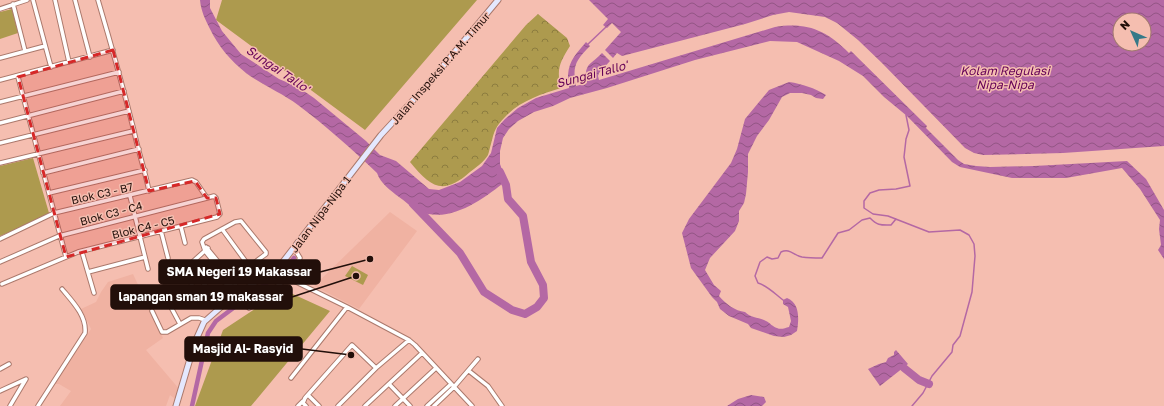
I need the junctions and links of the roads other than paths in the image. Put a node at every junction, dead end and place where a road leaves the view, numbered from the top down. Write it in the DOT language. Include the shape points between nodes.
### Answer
graph roads {
  1 [pos="26,0"];
  2 [pos="33,0"];
  3 [pos="55,0"];
  4 [pos="75,0"];
  5 [pos="98,0"];
  6 [pos="498,0"];
  7 [pos="13,4"];
  8 [pos="0,8"];
  9 [pos="45,46"];
  10 [pos="113,50"];
  11 [pos="25,51"];
  12 [pos="90,57"];
  13 [pos="0,58"];
  14 [pos="69,62"];
  15 [pos="51,67"];
  16 [pos="119,72"];
  17 [pos="18,76"];
  18 [pos="0,80"];
  19 [pos="124,91"];
  20 [pos="23,96"];
  21 [pos="0,102"];
  22 [pos="129,111"];
  23 [pos="28,116"];
  24 [pos="0,123"];
  25 [pos="134,131"];
  26 [pos="33,135"];
  27 [pos="0,143"];
  28 [pos="139,149"];
  29 [pos="38,155"];
  30 [pos="0,163"];
  31 [pos="355,168"];
  32 [pos="145,170"];
  33 [pos="43,173"];
  34 [pos="151,190"];
  35 [pos="49,193"];
  36 [pos="130,196"];
  37 [pos="207,198"];
  38 [pos="54,213"];
  39 [pos="135,216"];
  40 [pos="181,227"];
  41 [pos="222,229"];
  42 [pos="161,231"];
  43 [pos="59,236"];
  44 [pos="140,237"];
  45 [pos="0,239"];
  46 [pos="185,243"];
  47 [pos="207,250"];
  48 [pos="293,250"];
  49 [pos="82,252"];
  50 [pos="66,257"];
  51 [pos="145,257"];
  52 [pos="168,258"];
  53 [pos="0,262"];
  54 [pos="188,266"];
  55 [pos="249,266"];
  56 [pos="148,268"];
  57 [pos="88,272"];
  58 [pos="289,277"];
  59 [pos="232,281"];
  60 [pos="2,284"];
  61 [pos="62,289"];
  62 [pos="94,293"];
  63 [pos="214,295"];
  64 [pos="237,295"];
  65 [pos="166,298"];
  66 [pos="347,306"];
  67 [pos="249,308"];
  68 [pos="152,311"];
  69 [pos="205,320"];
  70 [pos="180,324"];
  71 [pos="409,340"];
  72 [pos="422,353"];
  73 [pos="478,359"];
  74 [pos="8,364"];
  75 [pos="376,368"];
  76 [pos="436,368"];
  77 [pos="0,369"];
  78 [pos="469,371"];
  79 [pos="291,378"];
  80 [pos="389,384"];
  81 [pos="453,386"];
  82 [pos="0,391"];
  83 [pos="308,395"];
  84 [pos="403,398"];
  85 [pos="303,401"];
  86 [pos="467,402"];
  87 [pos="10,406"];
  88 [pos="38,406"];
  89 [pos="176,406"];
  90 [pos="298,406"];
  91 [pos="306,406"];
  92 [pos="319,406"];
  93 [pos="338,406"];
  94 [pos="365,406"];
  95 [pos="395,406"];
  96 [pos="410,406"];
  97 [pos="427,406"];
  98 [pos="434,406"];
  99 [pos="462,406"];
  100 [pos="472,406"];
  101 [pos="502,406"];
  1 -- 7 [label="street"];
  2 -- 9 [label="street"];
  3 -- 14 [label="street"];
  4 -- 12 [label="street"];
  5 -- 10 [label="street"];
  6 -- 31 [label="street, Jalan Inspeksi P.A.M. Timur"];
  7 -- 8 [label="street"];
  7 -- 11 [label="street"];
  9 -- 11 [label="street"];
  9 -- 15 [label="street"];
  10 -- 12 [label="street"];
  10 -- 16 [label="street"];
  11 -- 13 [label="street"];
  12 -- 14 [label="street"];
  14 -- 15 [label="street"];
  15 -- 17 [label="street"];
  16 -- 19 [label="street"];
  16 -- 20 [label="street"];
  17 -- 18 [label="street"];
  17 -- 20 [label="street"];
  19 -- 22 [label="street"];
  19 -- 23 [label="street"];
  20 -- 21 [label="street"];
  20 -- 23 [label="street"];
  22 -- 25 [label="street"];
  22 -- 26 [label="street"];
  23 -- 24 [label="street"];
  23 -- 26 [label="street"];
  25 -- 28 [label="street"];
  25 -- 29 [label="street"];
  26 -- 27 [label="street"];
  26 -- 29 [label="street"];
  28 -- 32 [label="street"];
  28 -- 33 [label="street"];
  29 -- 30 [label="street"];
  29 -- 33 [label="street"];
  31 -- 48 [label="street, Jalan Nipa-Nipa 1"];
  32 -- 34 [label="street"];
  32 -- 35 [label="street"];
  33 -- 35 [label="street"];
  34 -- 36 [label="street, Blok C3 - B7"];
  34 -- 37 [label="street, Blok C3 - B7" via="192,180"];
  35 -- 38 [label="street"];
  36 -- 38 [label="street, Blok C3 - B7"];
  36 -- 39 [label="street"];
  37 -- 39 [label="street, Blok C3 - C4"];
  37 -- 40 [label="street, Blok C4 - C5" via="215,197 220,214"];
  38 -- 43 [label="street"];
  38 -- 45 [label="street, Blok C3 - B7"];
  39 -- 43 [label="street, Blok C3 - C4"];
  39 -- 44 [label="street"];
  40 -- 42 [label="street, Blok C4 - C5"];
  40 -- 46 [label="street"];
  41 -- 47 [label="street" via="204,239 202,242"];
  41 -- 55 [label="street"];
  41 -- 55 [label="street" via="241,221 266,252"];
  42 -- 44 [label="street, Blok C4 - C5"];
  42 -- 52 [label="street"];
  43 -- 50 [label="street"];
  43 -- 53 [label="street, Blok C3 - C4"];
  44 -- 49 [label="street, Blok C4 - C5"];
  44 -- 51 [label="street"];
  47 -- 54 [label="street"];
  47 -- 59 [label="street"];
  48 -- 58 [label="street" via="300,258"];
  48 -- 64 [label="street, Jalan Nipa-Nipa 1" via="274,270"];
  49 -- 50 [label="street, Blok C4 - C5"];
  49 -- 57 [label="street"];
  50 -- 60 [label="street, Blok C4 - C5"];
  51 -- 56 [label="street"];
  51 -- 57 [label="street"];
  54 -- 63 [label="street"];
  54 -- 63 [label="street" via="184,272 201,303"];
  55 -- 59 [label="street"];
  57 -- 62 [label="street"];
  58 -- 66 [label="street" via="292,281"];
  58 -- 67 [label="street"];
  59 -- 63 [label="street"];
  59 -- 64 [label="street"];
  61 -- 88 [label="street" via="76,305 85,325 84,333"];
  64 -- 69 [label="street, Jalan Nipa-Nipa 1"];
  65 -- 70 [label="street"];
  66 -- 71 [label="street"];
  66 -- 79 [label="street"];
  68 -- 70 [label="street" via="162,332 167,332"];
  69 -- 70 [label="street" via="193,317"];
  69 -- 89 [label="street, Jalan Nipa-Nipa 1" via="195,342"];
  71 -- 72 [label="street"];
  71 -- 75 [label="street"];
  72 -- 76 [label="street"];
  72 -- 80 [label="street"];
  73 -- 78 [label="street"];
  74 -- 77 [label="street"];
  75 -- 83 [label="street" via="352,345"];
  75 -- 93 [label="street"];
  76 -- 81 [label="street"];
  76 -- 84 [label="street"];
  78 -- 81 [label="street"];
  78 -- 101 [label="street" via="488,386"];
  80 -- 84 [label="street"];
  80 -- 94 [label="street"];
  81 -- 86 [label="street"];
  81 -- 97 [label="street"];
  81 -- 98 [label="street"];
  82 -- 87 [label="street" via="26,379"];
  83 -- 85 [label="street"];
  83 -- 92 [label="street"];
  84 -- 95 [label="street"];
  84 -- 96 [label="street"];
  85 -- 90 [label="street"];
  85 -- 91 [label="street"];
  86 -- 99 [label="street"];
  86 -- 100 [label="street"];
}
